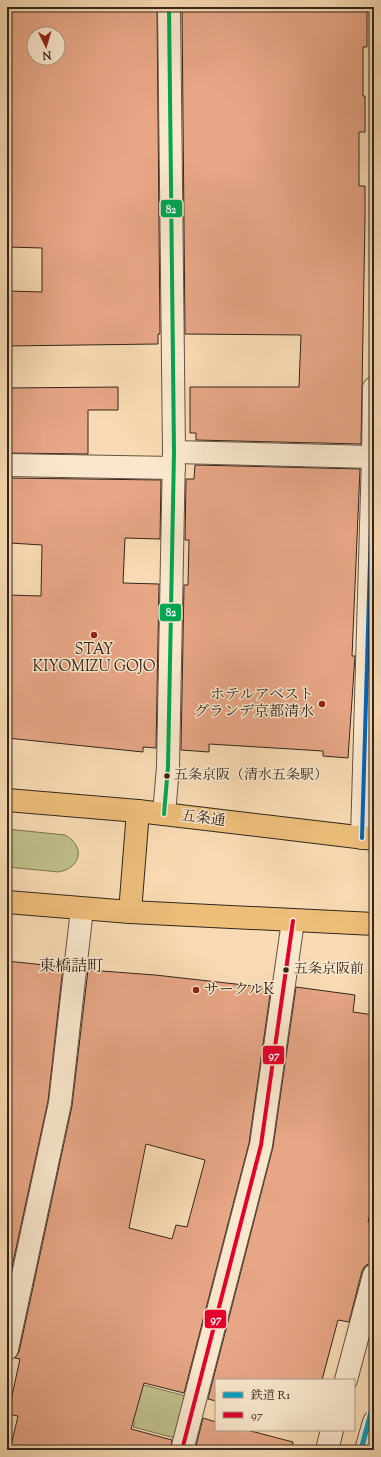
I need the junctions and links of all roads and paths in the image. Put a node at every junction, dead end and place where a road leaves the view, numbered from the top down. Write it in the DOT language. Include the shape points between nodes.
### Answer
graph roads {
  1 [pos="169,7"];
  2 [pos="374,388"];
  3 [pos="373,457"];
  4 [pos="174,460"];
  5 [pos="7,465"];
  6 [pos="7,800"];
  7 [pos="138,811"];
  8 [pos="164,814"];
  9 [pos="368,838"];
  10 [pos="7,902"];
  11 [pos="82,909"];
  12 [pos="130,912"];
  13 [pos="293,921"];
  14 [pos="374,924"];
  15 [pos="374,1275"];
  16 [pos="7,1349"];
  17 [pos="346,1379"];
  18 [pos="374,1422"];
  19 [pos="332,1431"];
  20 [pos="182,1450"];
  21 [pos="326,1450"];
  22 [pos="366,1450"];
  1 -- 4 [label="street"];
  2 -- 3 [label="street"];
  3 -- 4 [label="street"];
  3 -- 9 [label="street"];
  4 -- 5 [label="street"];
  4 -- 8 [label="street" via="168,760"];
  6 -- 7 [label="highway, 五条通"];
  7 -- 8 [label="highway, 五条通"];
  7 -- 12 [label="highway"];
  8 -- 9 [label="highway, 五条通"];
  10 -- 11 [label="highway"];
  11 -- 12 [label="highway"];
  11 -- 16 [label="street" via="60,1103"];
  12 -- 13 [label="highway"];
  13 -- 14 [label="highway"];
  13 -- 20 [label="street" via="261,1145"];
  15 -- 17 [label="street"];
  18 -- 22 [label="street"];
  19 -- 21 [label="street"];
}
